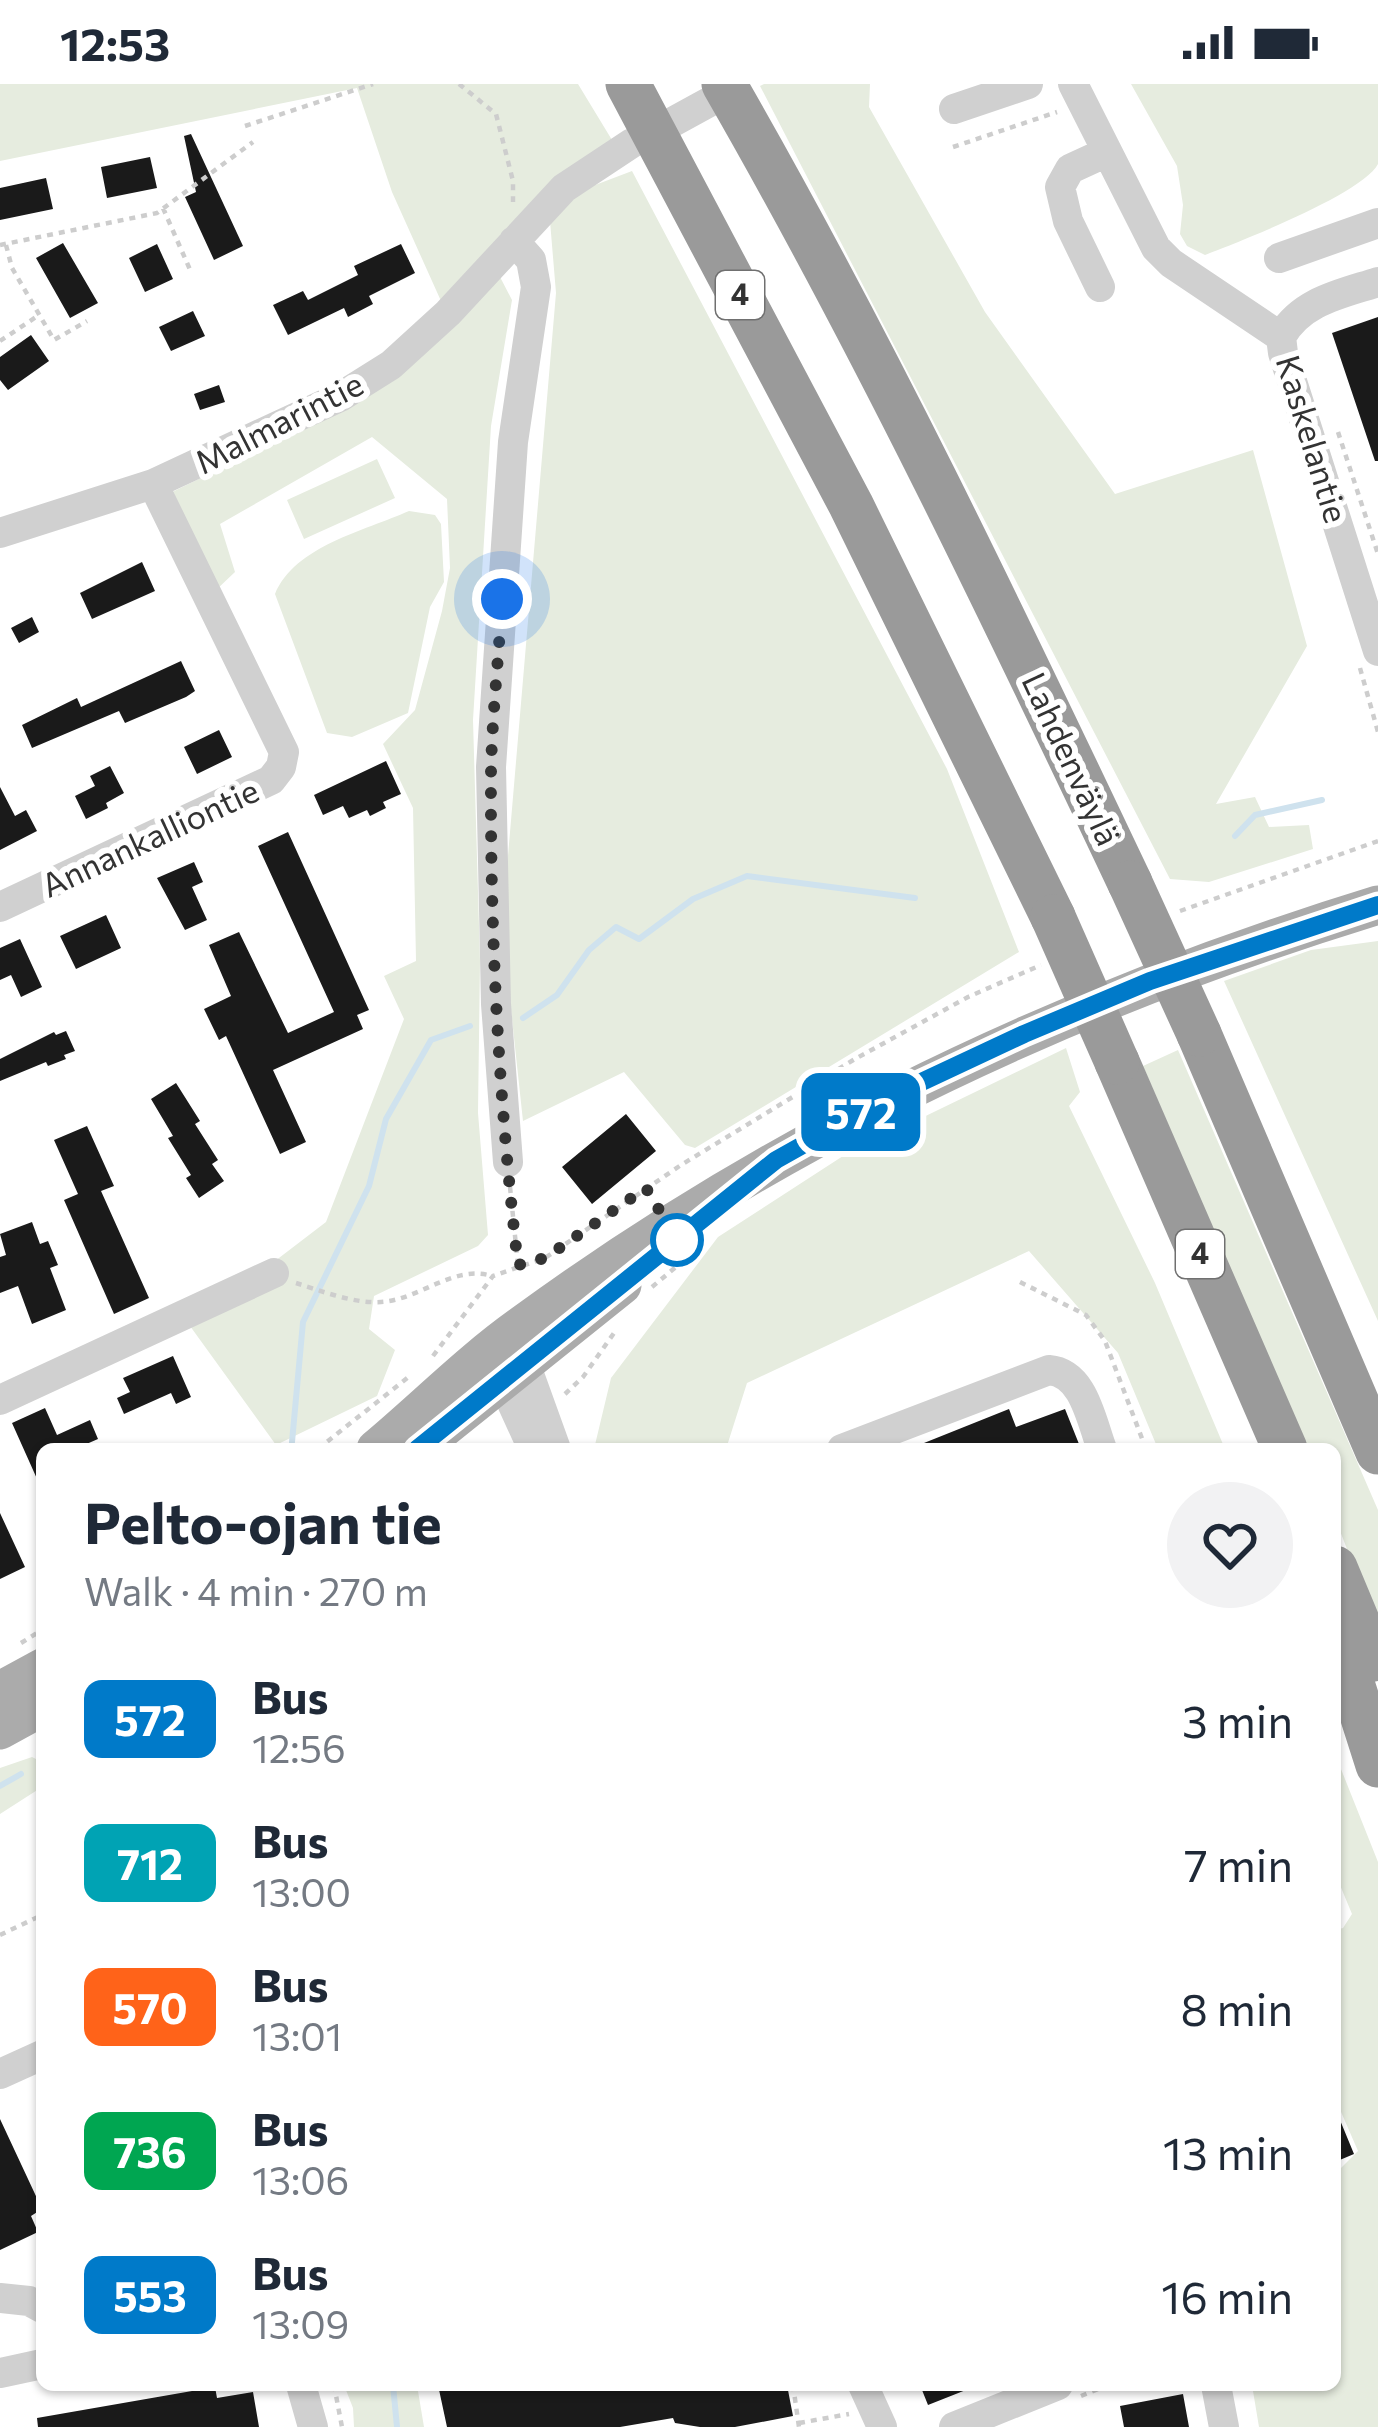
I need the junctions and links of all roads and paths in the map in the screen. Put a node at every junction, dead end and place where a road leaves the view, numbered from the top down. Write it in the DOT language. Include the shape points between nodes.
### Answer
graph roads {
  1 [pos="373,84"];
  2 [pos="459,84"];
  3 [pos="628,84"];
  4 [pos="1028,84"];
  5 [pos="717,93"];
  6 [pos="1078,93"];
  7 [pos="954,109"];
  8 [pos="669,124"];
  9 [pos="245,126"];
  10 [pos="253,142"];
  11 [pos="632,143"];
  12 [pos="953,147"];
  13 [pos="1107,152"];
  14 [pos="163,208"];
  15 [pos="1378,224"];
  16 [pos="521,233"];
  17 [pos="3,245"];
  18 [pos="1279,258"];
  19 [pos="190,272"];
  20 [pos="1378,282"];
  21 [pos="1100,287"];
  22 [pos="39,315"];
  23 [pos="87,321"];
  24 [pos="1282,337"];
  25 [pos="0,341"];
  26 [pos="1334,419"];
  27 [pos="153,484"];
  28 [pos="0,533"];
  29 [pos="1378,554"];
  30 [pos="1376,637"];
  31 [pos="1378,841"];
  32 [pos="1378,905"];
  33 [pos="0,907"];
  34 [pos="1178,912"];
  35 [pos="1048,962"];
  36 [pos="508,1162"];
  37 [pos="1275,1204"];
  38 [pos="518,1265"];
  39 [pos="493,1276"];
  40 [pos="287,1279"];
  41 [pos="1020,1282"];
  42 [pos="616,1329"];
  43 [pos="508,1362"];
  44 [pos="1378,1375"];
  45 [pos="568,1391"];
  46 [pos="0,1400"];
  47 [pos="326,1443"];
  48 [pos="385,1443"];
  49 [pos="423,1443"];
  50 [pos="530,1443"];
  51 [pos="553,1443"];
  52 [pos="858,1443"];
  53 [pos="1100,1443"];
  54 [pos="1144,1443"];
  55 [pos="1282,1443"];
  56 [pos="1378,1452"];
  57 [pos="1341,1582"];
  58 [pos="1341,1649"];
  59 [pos="1378,1670"];
  60 [pos="36,1671"];
  61 [pos="0,1691"];
  62 [pos="36,1710"];
  63 [pos="0,1730"];
  64 [pos="1378,1765"];
  65 [pos="36,1918"];
  66 [pos="0,1935"];
  67 [pos="36,2058"];
  68 [pos="0,2074"];
  69 [pos="0,2298"];
  70 [pos="36,2305"];
  71 [pos="36,2365"];
  72 [pos="0,2373"];
  73 [pos="303,2391"];
  74 [pos="335,2391"];
  75 [pos="794,2391"];
  76 [pos="1037,2391"];
  77 [pos="1217,2391"];
  78 [pos="858,2399"];
  79 [pos="799,2425"];
  80 [pos="313,2427"];
  81 [pos="342,2427"];
  82 [pos="882,2427"];
  83 [pos="954,2427"];
  84 [pos="1223,2427"];
  1 -- 9 [label="path"];
  2 -- 16 [label="path" via="496,113"];
  3 -- 55 [label="highway, 4, bridge" via="851,505 1053,917"];
  4 -- 7 [label="street"];
  5 -- 8 [label="street"];
  5 -- 37 [label="highway, Lahdenväylä, bridge" via="868,350 1015,642"];
  6 -- 12 [label="path"];
  6 -- 13 [label="street"];
  10 -- 14 [label="path"];
  11 -- 16 [label="street, Malmarintie" via="565,188"];
  13 -- 21 [label="street" via="1070,170 1060,187"];
  13 -- 24 [label="street" via="1156,248"];
  14 -- 17 [label="path"];
  14 -- 19 [label="path"];
  15 -- 18 [label="street"];
  16 -- 27 [label="street, Malmarintie" via="391,365"];
  16 -- 36 [label="street" via="536,287 513,442 491,767"];
  17 -- 22 [label="path"];
  20 -- 24 [label="street, Kaskelantie" via="1310,306"];
  22 -- 23 [label="path" via="54,340"];
  22 -- 25 [label="path"];
  24 -- 30 [label="street, Kaskelantie"];
  26 -- 29 [label="path"];
  27 -- 28 [label="street, Malmarintie"];
  27 -- 33 [label="street, Annankalliontie" via="284,752 281,767 271,780"];
  31 -- 34 [label="path"];
  32 -- 43 [label="main road" via="1150,981 881,1101 620,1257"];
  35 -- 38 [label="path" via="855,1059 545,1258"];
  36 -- 38 [label="path"];
  37 -- 44 [label="highway" via="1345,1304"];
  37 -- 56 [label="highway, Lahdenväylä"];
  38 -- 39 [label="path"];
  39 -- 40 [label="path" via="470,1273 386,1303"];
  39 -- 47 [label="path" via="427,1362"];
  40 -- 46 [label="street"];
  41 -- 54 [label="path" via="1086,1315 1105,1341"];
  42 -- 45 [label="path"];
  43 -- 48 [label="main road"];
  43 -- 49 [label="main road"];
  43 -- 50 [label="street"];
  43 -- 51 [label="street"];
  52 -- 53 [label="street" via="1049,1370 1075,1380"];
  57 -- 59 [label="highway"];
  58 -- 64 [label="highway"];
  60 -- 61 [label="main road"];
  62 -- 63 [label="main road"];
  65 -- 66 [label="path"];
  67 -- 68 [label="street"];
  69 -- 70 [label="street"];
  71 -- 72 [label="street"];
  73 -- 80 [label="street"];
  74 -- 81 [label="path"];
  75 -- 79 [label="path"];
  76 -- 83 [label="street"];
  77 -- 84 [label="street"];
  78 -- 79 [label="path"];
  78 -- 82 [label="street"];
}
